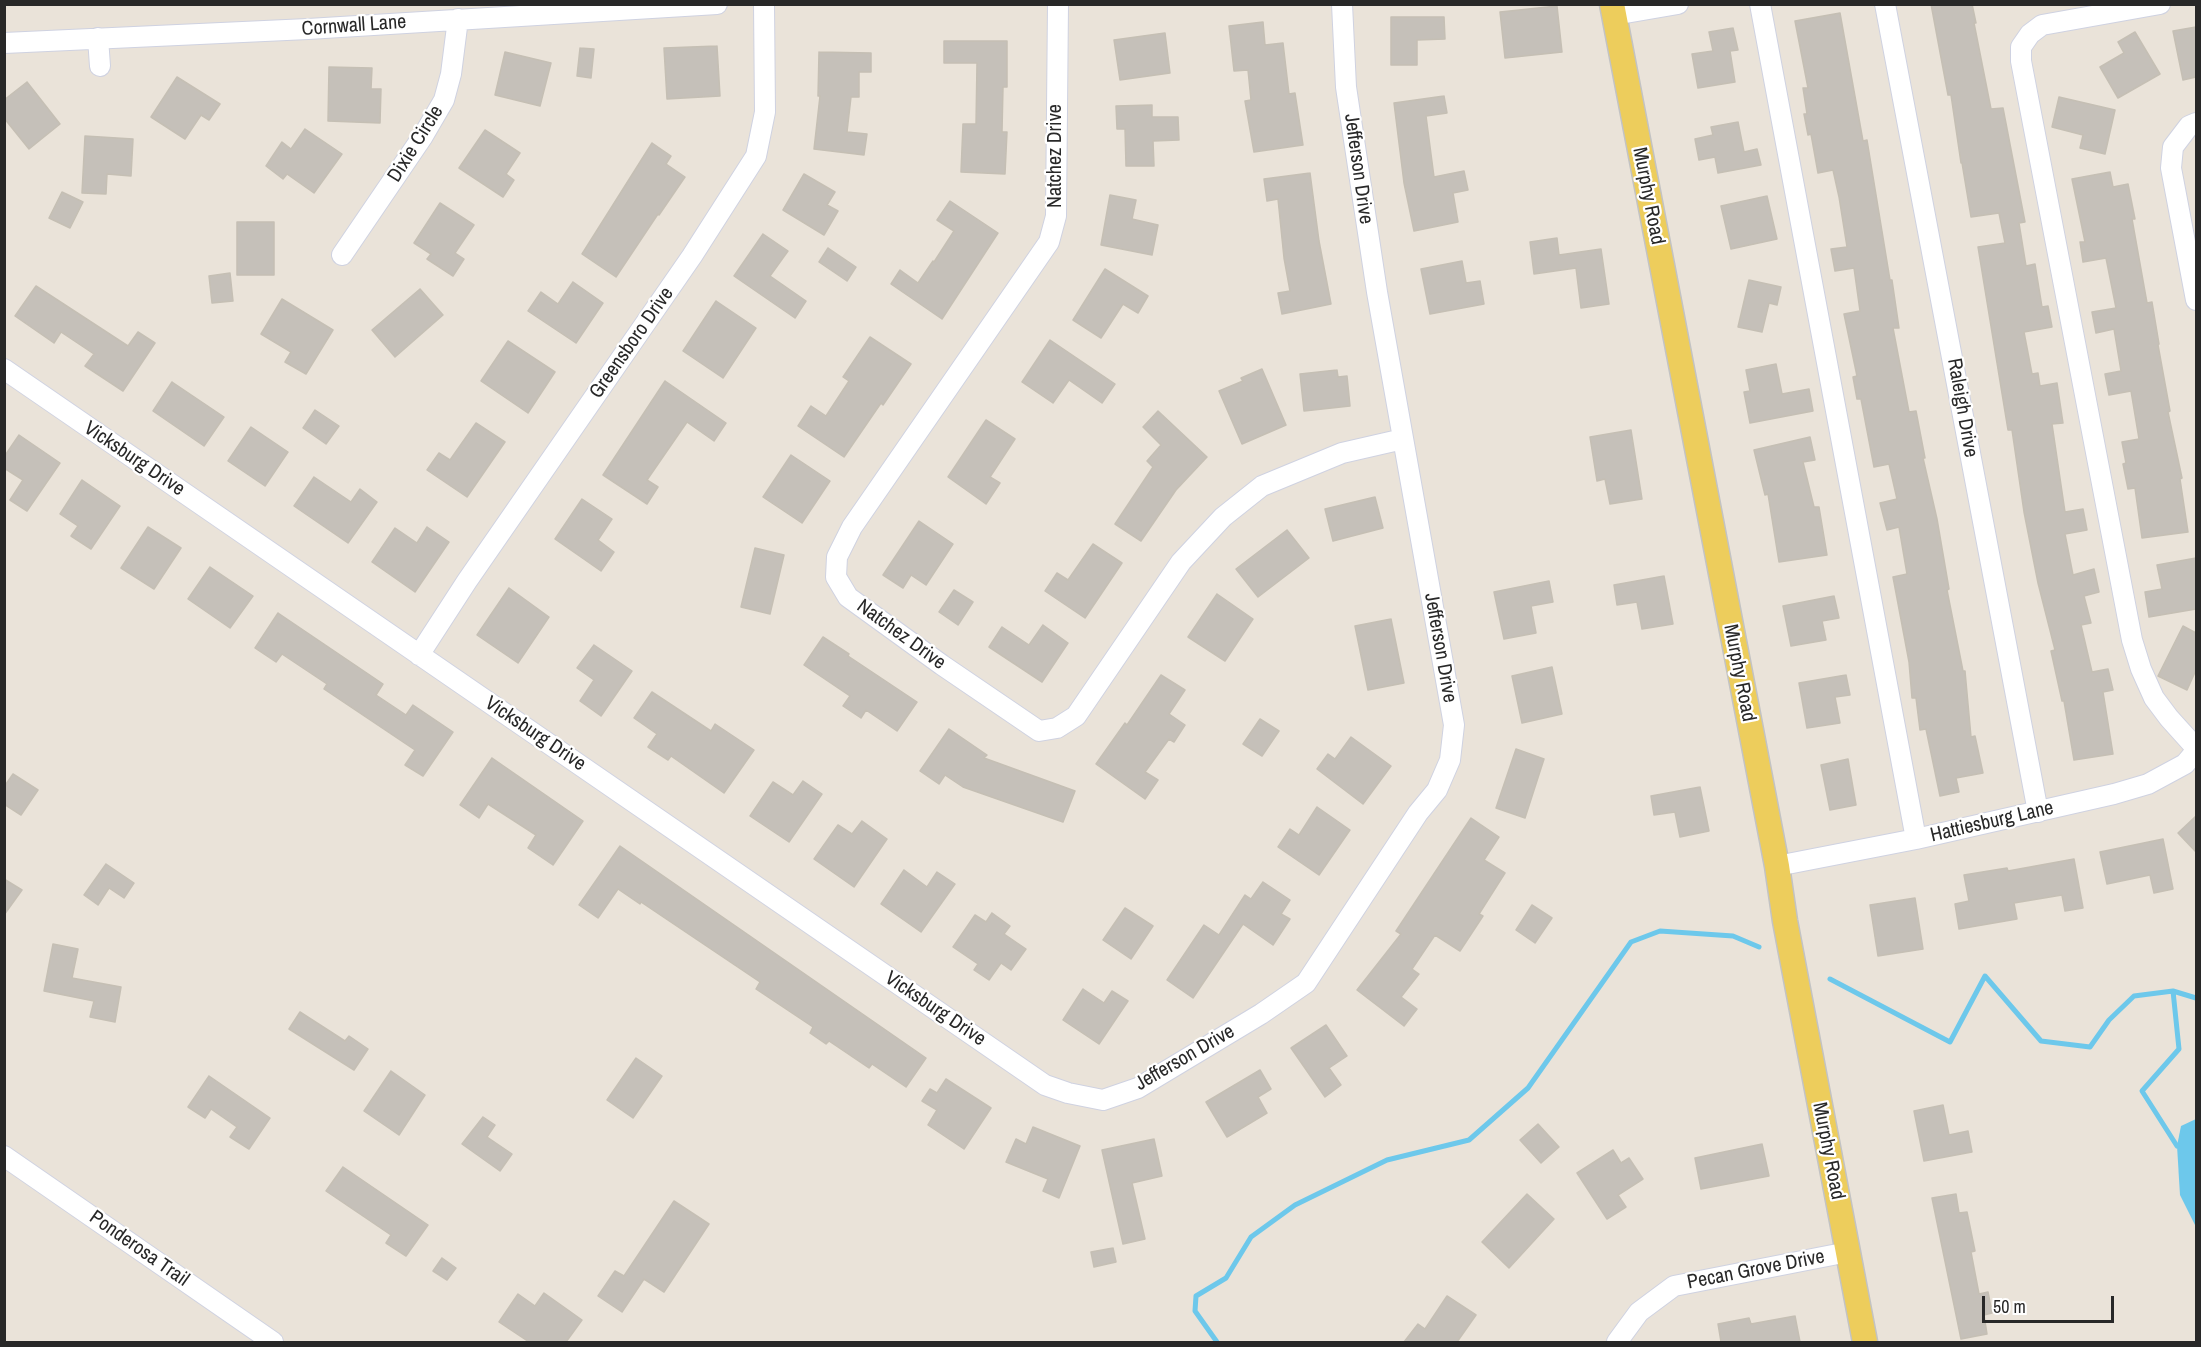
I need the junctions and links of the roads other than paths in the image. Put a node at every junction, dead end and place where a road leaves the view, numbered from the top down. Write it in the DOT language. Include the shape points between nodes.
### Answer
graph roads {
  1 [pos="717,4"];
  2 [pos="764,4"];
  3 [pos="1058,4"];
  4 [pos="1342,4"];
  5 [pos="1677,4"];
  6 [pos="1760,4"];
  7 [pos="1885,4"];
  8 [pos="2160,4"];
  9 [pos="1613,10"];
  10 [pos="458,19"];
  11 [pos="98,39"];
  12 [pos="4,43"];
  13 [pos="100,66"];
  14 [pos="2196,123"];
  15 [pos="342,255"];
  16 [pos="2196,300"];
  17 [pos="4,369"];
  18 [pos="1403,439"];
  19 [pos="419,655"];
  20 [pos="2196,749"];
  21 [pos="2038,812"];
  22 [pos="1916,839"];
  23 [pos="1776,866"];
  24 [pos="1068,1094"];
  25 [pos="4,1156"];
  26 [pos="1848,1252"];
  27 [pos="273,1342"];
  28 [pos="1617,1342"];
  29 [pos="1865,1342"];
  1 -- 10 [label="street, Cornwall Lane"];
  2 -- 19 [label="street, Greensboro Drive" via="765,112 756,156"];
  3 -- 18 [label="street, Natchez Drive" via="1056,216 1048,242 852,527 837,556 836,577 848,597 1039,731 1057,728 1076,716 1181,562 1223,517 1262,486 1342,453"];
  4 -- 18 [label="street, Jefferson Drive" via="1346,87"];
  5 -- 9 [label="street"];
  6 -- 22 [label="street"];
  7 -- 21 [label="street, Raleigh Drive"];
  8 -- 20 [label="street" via="2042,25 2021,47 2020,61 2132,640 2154,698"];
  9 -- 23 [label="main road, Murphy Road"];
  10 -- 11 [label="street, Cornwall Lane"];
  10 -- 15 [label="street, Dixie Circle" via="444,100"];
  11 -- 12 [label="street, Cornwall Lane"];
  11 -- 13 [label="street"];
  14 -- 16 [label="street" via="2173,147 2171,168"];
  17 -- 19 [label="street, Vicksburg Drive"];
  18 -- 24 [label="street, Jefferson Drive" via="1454,725 1450,760 1437,789 1306,983 1138,1088 1103,1100"];
  19 -- 24 [label="street, Vicksburg Drive" via="1045,1084"];
  20 -- 21 [label="street, Hattiesburg Lane" via="2185,764 2148,784"];
  21 -- 22 [label="street, Hattiesburg Lane"];
  22 -- 23 [label="street, Hattiesburg Lane"];
  23 -- 26 [label="main road, Murphy Road"];
  25 -- 27 [label="street, Ponderosa Trail"];
  26 -- 28 [label="street, Pecan Grove Drive" via="1674,1286 1639,1312"];
  26 -- 29 [label="main road, Murphy Road"];
}
